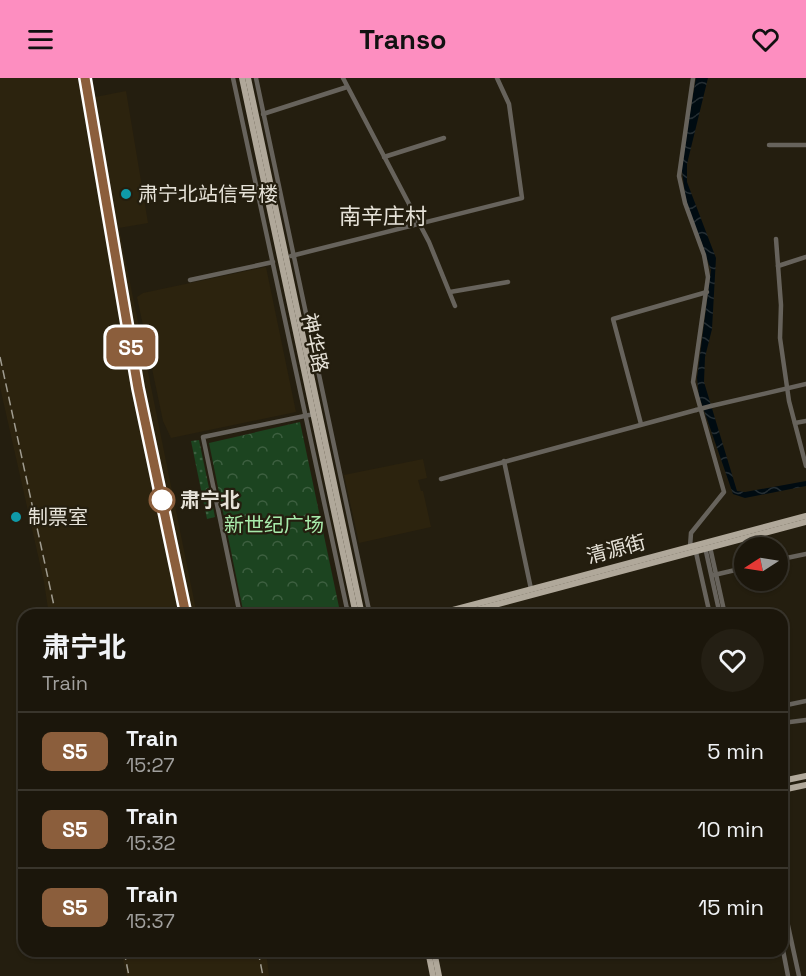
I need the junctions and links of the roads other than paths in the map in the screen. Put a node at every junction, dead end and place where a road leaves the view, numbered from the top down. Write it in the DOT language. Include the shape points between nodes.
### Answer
graph roads {
  1 [pos="233,78"];
  2 [pos="242,78"];
  3 [pos="248,78"];
  4 [pos="256,78"];
  5 [pos="343,78"];
  6 [pos="496,78"];
  7 [pos="693,78"];
  8 [pos="347,87"];
  9 [pos="263,114"];
  10 [pos="444,138"];
  11 [pos="769,145"];
  12 [pos="806,145"];
  13 [pos="384,157"];
  14 [pos="420,223"];
  15 [pos="776,240"];
  16 [pos="290,256"];
  17 [pos="806,257"];
  18 [pos="273,262"];
  19 [pos="778,266"];
  20 [pos="190,280"];
  21 [pos="508,282"];
  22 [pos="450,292"];
  23 [pos="707,292"];
  24 [pos="455,306"];
  25 [pos="806,384"];
  26 [pos="787,387"];
  27 [pos="314,414"];
  28 [pos="306,416"];
  29 [pos="806,421"];
  30 [pos="640,423"];
  31 [pos="795,423"];
  32 [pos="504,462"];
  33 [pos="806,466"];
  34 [pos="441,479"];
  35 [pos="806,516"];
  36 [pos="806,522"];
  37 [pos="707,546"];
  38 [pos="693,548"];
  39 [pos="806,554"];
  40 [pos="788,558"];
  41 [pos="734,570"];
  42 [pos="714,575"];
  43 [pos="531,589"];
  44 [pos="239,609"];
  45 [pos="347,609"];
  46 [pos="356,609"];
  47 [pos="361,609"];
  48 [pos="369,609"];
  49 [pos="456,609"];
  50 [pos="478,609"];
  51 [pos="708,609"];
  52 [pos="719,609"];
  53 [pos="723,609"];
  54 [pos="806,701"];
  55 [pos="788,705"];
  56 [pos="806,720"];
  57 [pos="788,722"];
  58 [pos="806,776"];
  59 [pos="788,780"];
  60 [pos="806,785"];
  61 [pos="788,789"];
  62 [pos="788,927"];
  63 [pos="429,957"];
  64 [pos="435,957"];
  65 [pos="784,957"];
  66 [pos="434,976"];
  67 [pos="439,976"];
  68 [pos="788,976"];
  69 [pos="798,976"];
  1 -- 18 [label="street"];
  2 -- 27 [label="main road, 神华路"];
  3 -- 16 [label="main road, 神华路"];
  4 -- 9 [label="street"];
  5 -- 8 [label="street"];
  6 -- 14 [label="street" via="508,104 524,196"];
  7 -- 23 [label="street" via="679,176 706,263"];
  8 -- 9 [label="street"];
  8 -- 13 [label="street"];
  9 -- 16 [label="street"];
  10 -- 13 [label="street"];
  11 -- 12 [label="street"];
  13 -- 14 [label="street"];
  14 -- 16 [label="street"];
  14 -- 22 [label="street"];
  15 -- 19 [label="street"];
  16 -- 47 [label="main road, 神华路"];
  16 -- 48 [label="street"];
  17 -- 19 [label="street"];
  18 -- 20 [label="street"];
  18 -- 28 [label="street"];
  19 -- 26 [label="street" via="779,329"];
  21 -- 22 [label="street"];
  22 -- 24 [label="street"];
  23 -- 30 [label="street" via="612,319"];
  23 -- 38 [label="street" via="693,382 724,492 691,533"];
  25 -- 26 [label="street"];
  26 -- 30 [label="street, bridge"];
  26 -- 31 [label="street"];
  27 -- 28 [label="street"];
  27 -- 46 [label="main road, 神华路"];
  28 -- 44 [label="street" via="203,437"];
  28 -- 45 [label="street"];
  29 -- 31 [label="street"];
  30 -- 32 [label="street"];
  31 -- 33 [label="street"];
  32 -- 34 [label="street"];
  32 -- 43 [label="street"];
  35 -- 37 [label="main road, 清源街"];
  36 -- 37 [label="main road, 清源街"];
  37 -- 38 [label="main road, 清源街"];
  37 -- 42 [label="street"];
  38 -- 43 [label="main road, 清源街"];
  38 -- 50 [label="main road, 清源街"];
  38 -- 51 [label="street"];
  39 -- 40 [label="street"];
  41 -- 42 [label="street"];
  42 -- 52 [label="street"];
  42 -- 53 [label="street"];
  43 -- 49 [label="main road, 清源街"];
  54 -- 55 [label="street"];
  56 -- 57 [label="street"];
  58 -- 59 [label="main road"];
  60 -- 61 [label="main road"];
  62 -- 69 [label="street"];
  63 -- 66 [label="main road"];
  64 -- 67 [label="main road"];
  65 -- 68 [label="street"];
}
